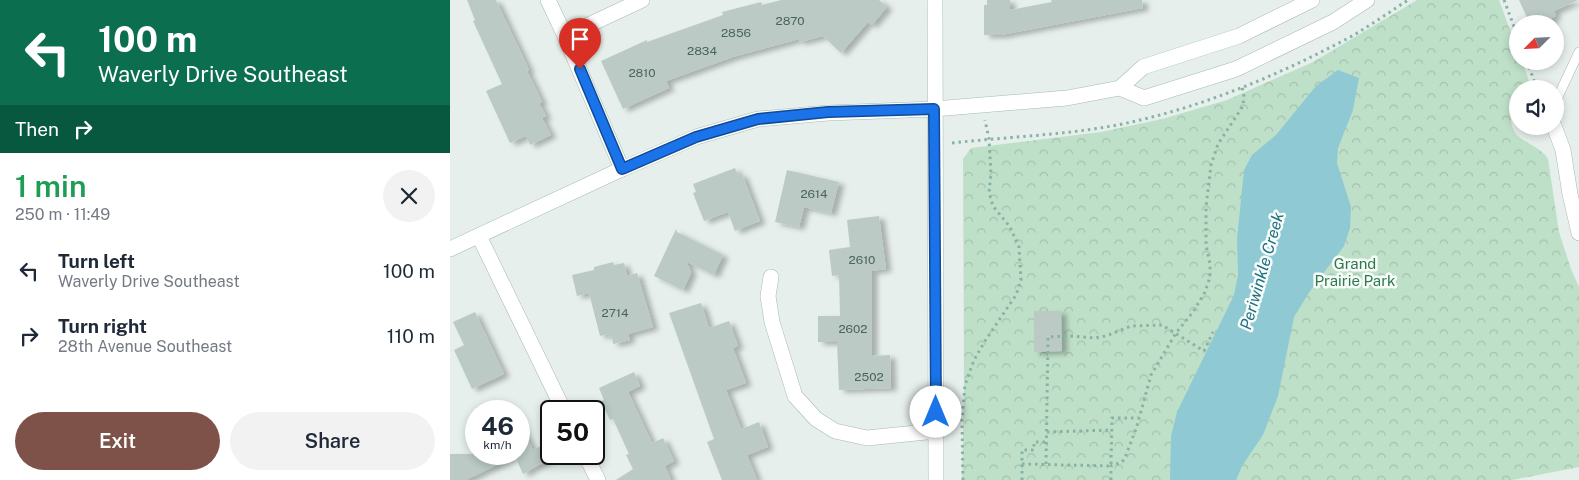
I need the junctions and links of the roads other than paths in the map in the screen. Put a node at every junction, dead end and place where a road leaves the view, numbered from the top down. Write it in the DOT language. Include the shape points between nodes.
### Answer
graph roads {
  1 [pos="548,0"];
  2 [pos="642,0"];
  3 [pos="935,0"];
  4 [pos="1312,0"];
  5 [pos="1367,0"];
  6 [pos="565,36"];
  7 [pos="1579,52"];
  8 [pos="1564,84"];
  9 [pos="1120,88"];
  10 [pos="934,109"];
  11 [pos="1558,135"];
  12 [pos="622,169"];
  13 [pos="1579,233"];
  14 [pos="479,236"];
  15 [pos="450,250"];
  16 [pos="771,277"];
  17 [pos="559,400"];
  18 [pos="936,431"];
  19 [pos="590,465"];
  20 [pos="598,480"];
  21 [pos="936,480"];
  1 -- 6 [label="main road"];
  2 -- 6 [label="main road"];
  3 -- 10 [label="main road"];
  4 -- 9 [label="main road" via="1239,36 1143,67"];
  5 -- 9 [label="main road" via="1333,22 1236,70 1144,98"];
  6 -- 12 [label="main road"];
  7 -- 8 [label="lane"];
  9 -- 10 [label="main road" via="1068,98"];
  10 -- 12 [label="main road" via="828,112 758,119 696,137"];
  10 -- 18 [label="main road"];
  11 -- 13 [label="main road" via="1564,150"];
  12 -- 14 [label="main road"];
  14 -- 15 [label="main road"];
  14 -- 17 [label="main road"];
  16 -- 18 [label="main road" via="768,296 772,322 795,396 816,419 835,431 867,438"];
  18 -- 21 [label="main road"];
  19 -- 20 [label="main road"];
}
